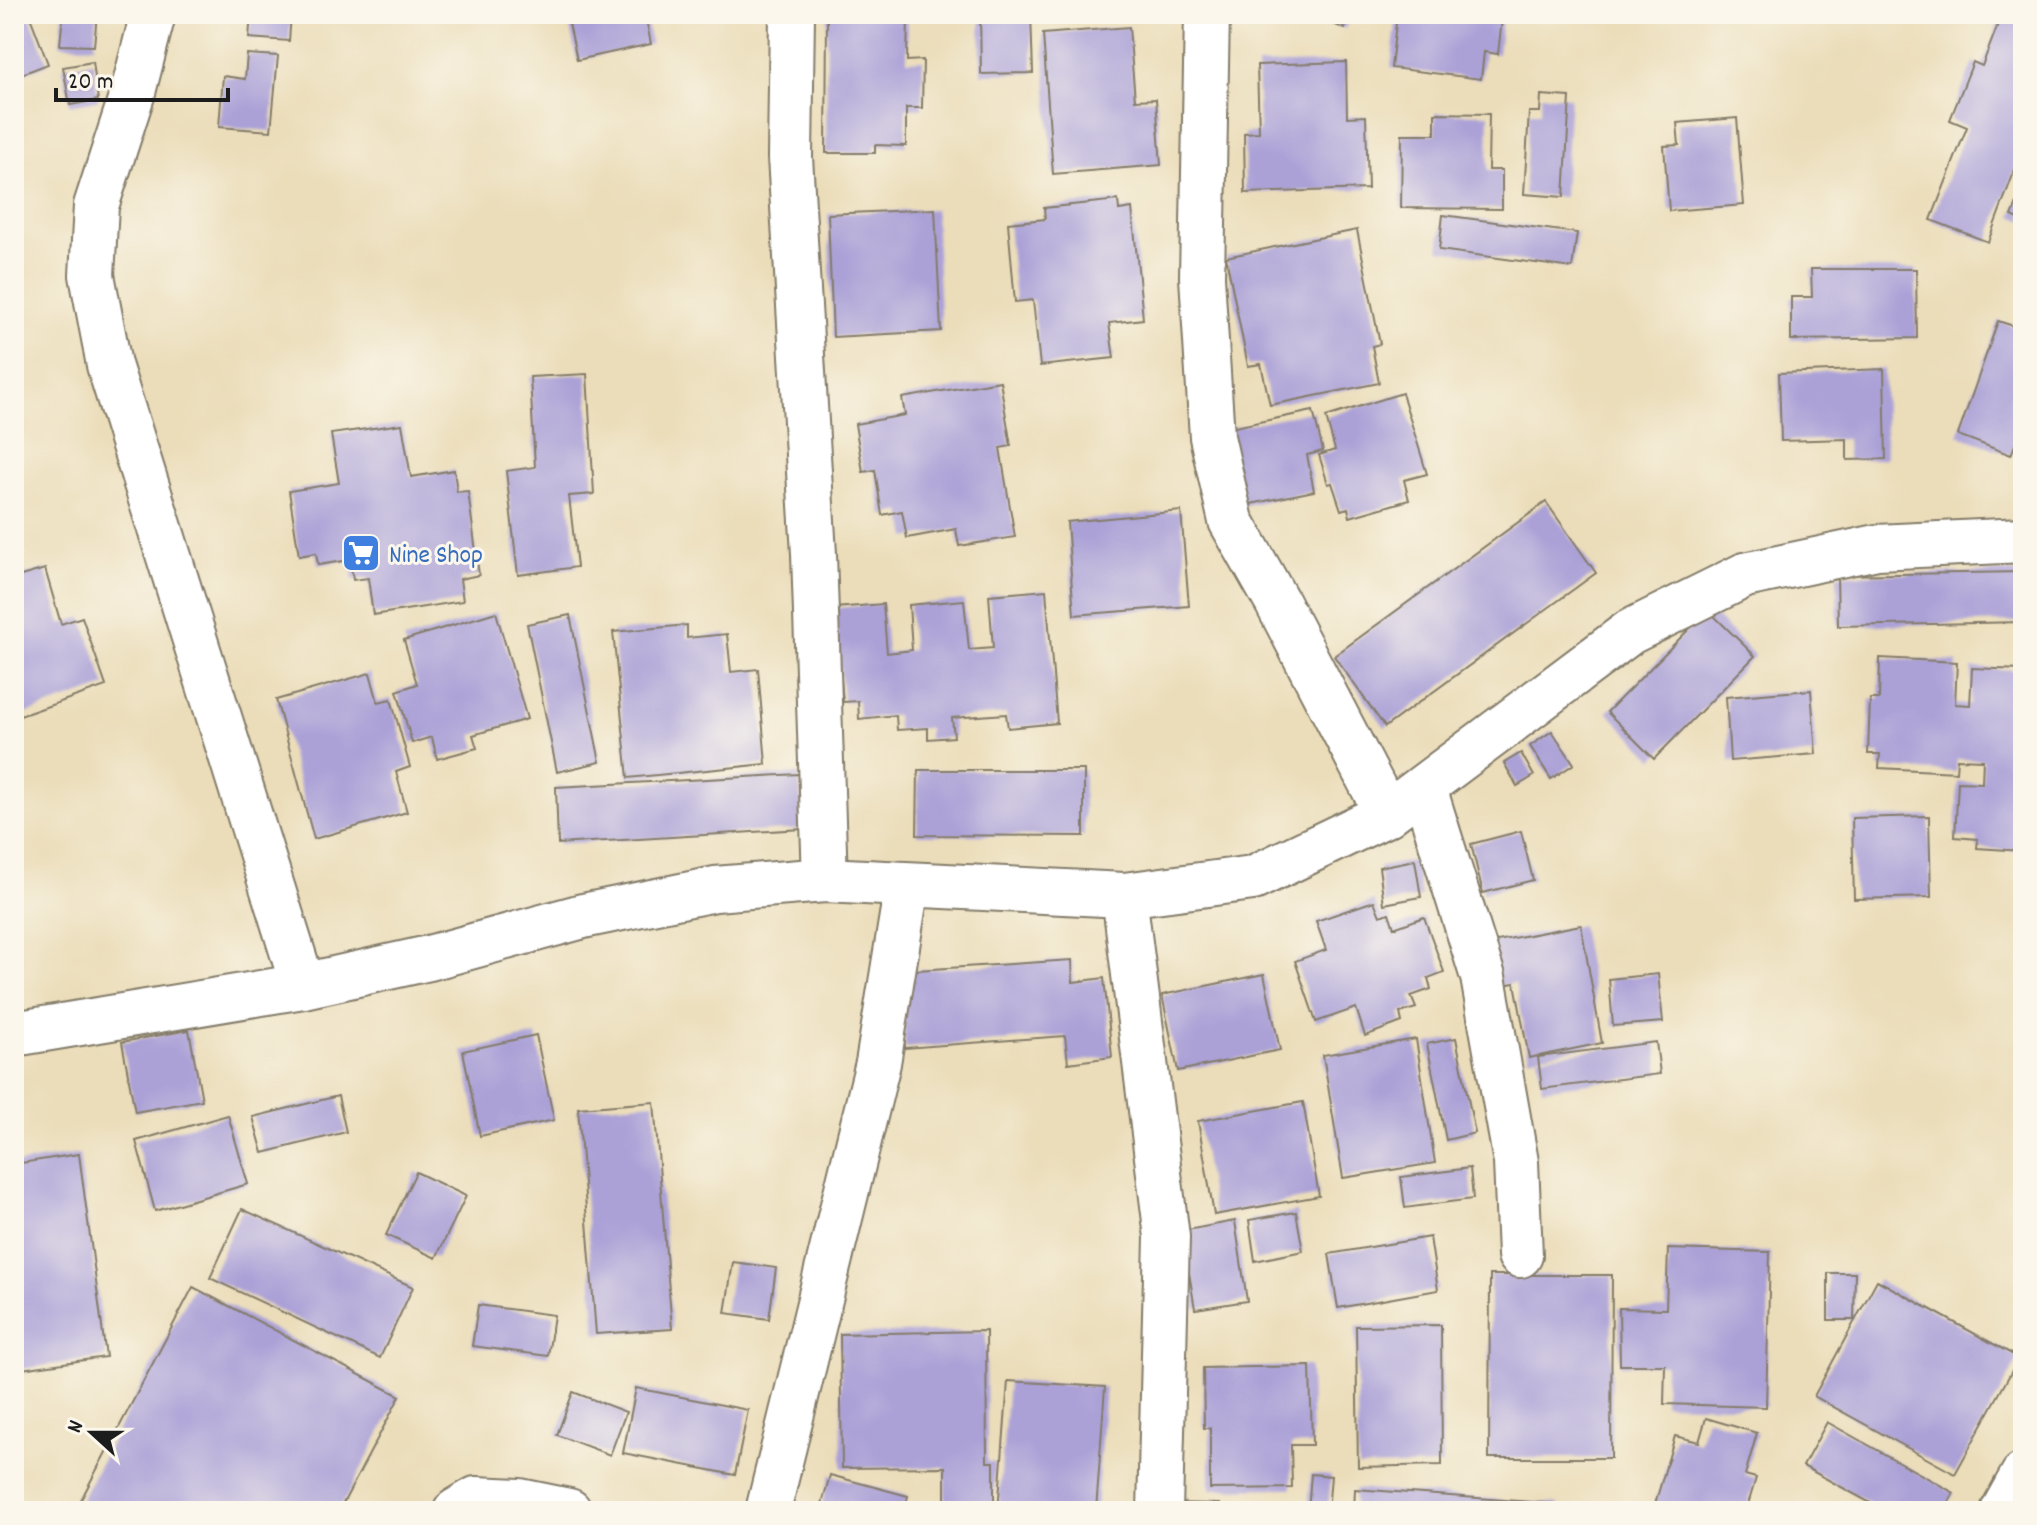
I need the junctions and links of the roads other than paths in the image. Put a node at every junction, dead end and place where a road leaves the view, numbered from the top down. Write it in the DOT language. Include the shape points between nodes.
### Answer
graph roads {
  1 [pos="153,14"];
  2 [pos="792,14"];
  3 [pos="1207,14"];
  4 [pos="2023,540"];
  5 [pos="1424,788"];
  6 [pos="1387,814"];
  7 [pos="825,880"];
  8 [pos="907,885"];
  9 [pos="1124,895"];
  10 [pos="303,986"];
  11 [pos="14,1034"];
  12 [pos="1520,1255"];
  13 [pos="2023,1475"];
  14 [pos="456,1511"];
  15 [pos="569,1511"];
  16 [pos="768,1511"];
  17 [pos="1160,1511"];
  18 [pos="2003,1511"];
  1 -- 10 [label="street" via="96,206 92,275 109,365"];
  2 -- 7 [label="street" via="790,157 814,554"];
  3 -- 6 [label="street" via="1202,277 1212,437 1231,521"];
  4 -- 5 [label="street" via="1877,547 1745,575 1630,632"];
  5 -- 6 [label="street"];
  5 -- 12 [label="street" via="1483,977 1516,1162"];
  6 -- 9 [label="street" via="1253,878"];
  7 -- 8 [label="street"];
  7 -- 10 [label="street" via="715,889"];
  8 -- 9 [label="street"];
  8 -- 16 [label="street" via="878,1063"];
  9 -- 17 [label="street" via="1167,1237"];
  10 -- 11 [label="street"];
  13 -- 18 [label="street"];
  14 -- 15 [label="street" via="476,1499"];
}
